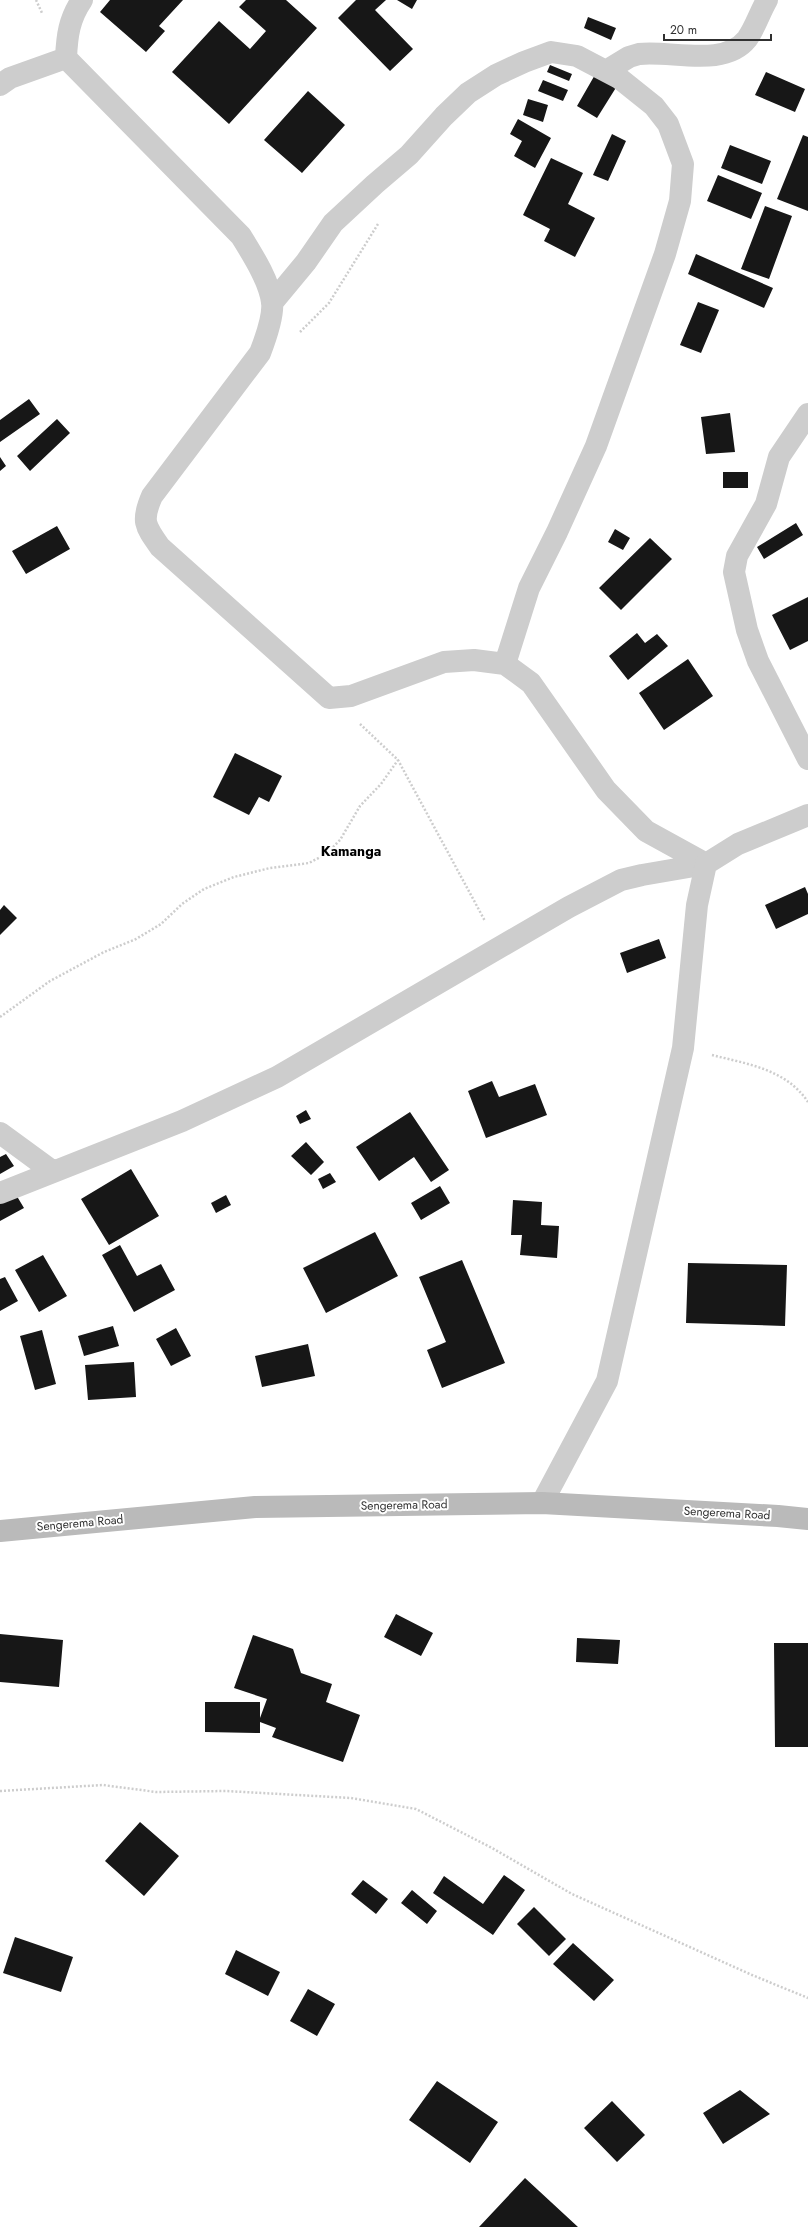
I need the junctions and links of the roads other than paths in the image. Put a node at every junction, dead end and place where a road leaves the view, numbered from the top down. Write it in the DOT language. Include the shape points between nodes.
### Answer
graph roads {
  1 [pos="82,0"];
  2 [pos="767,0"];
  3 [pos="66,58"];
  4 [pos="606,71"];
  5 [pos="0,85"];
  6 [pos="272,303"];
  7 [pos="808,414"];
  8 [pos="505,664"];
  9 [pos="808,759"];
  10 [pos="808,815"];
  11 [pos="706,864"];
  12 [pos="0,1133"];
  13 [pos="52,1171"];
  14 [pos="0,1193"];
  15 [pos="542,1503"];
  16 [pos="808,1519"];
  17 [pos="0,1531"];
  1 -- 3 [label="street" via="74,11 67,32"];
  2 -- 4 [label="street" via="746,39 730,51 706,56 639,54"];
  3 -- 5 [label="street" via="10,78"];
  3 -- 6 [label="street" via="241,236 259,264"];
  4 -- 6 [label="street" via="576,56 551,52 517,65 468,93 409,155 333,223 306,262"];
  4 -- 8 [label="street" via="619,78 654,106 668,124 684,164 680,201 649,301 596,446 529,588"];
  6 -- 8 [label="street" via="268,331 260,354 152,496 144,513 149,531 160,547 329,698 351,696 444,662 474,660"];
  7 -- 9 [label="street" via="779,457 766,504 737,556 734,572 747,630 758,661"];
  8 -- 11 [label="street" via="531,683 606,790 646,831"];
  10 -- 11 [label="street" via="738,844"];
  11 -- 13 [label="street" via="642,874 621,880 569,907 276,1077 182,1120"];
  11 -- 15 [label="street" via="697,905 684,1048 607,1381"];
  12 -- 13 [label="street"];
  13 -- 14 [label="street"];
  15 -- 16 [label="main road, Sengerema Road"];
  15 -- 17 [label="main road, Sengerema Road" via="255,1507"];
}
